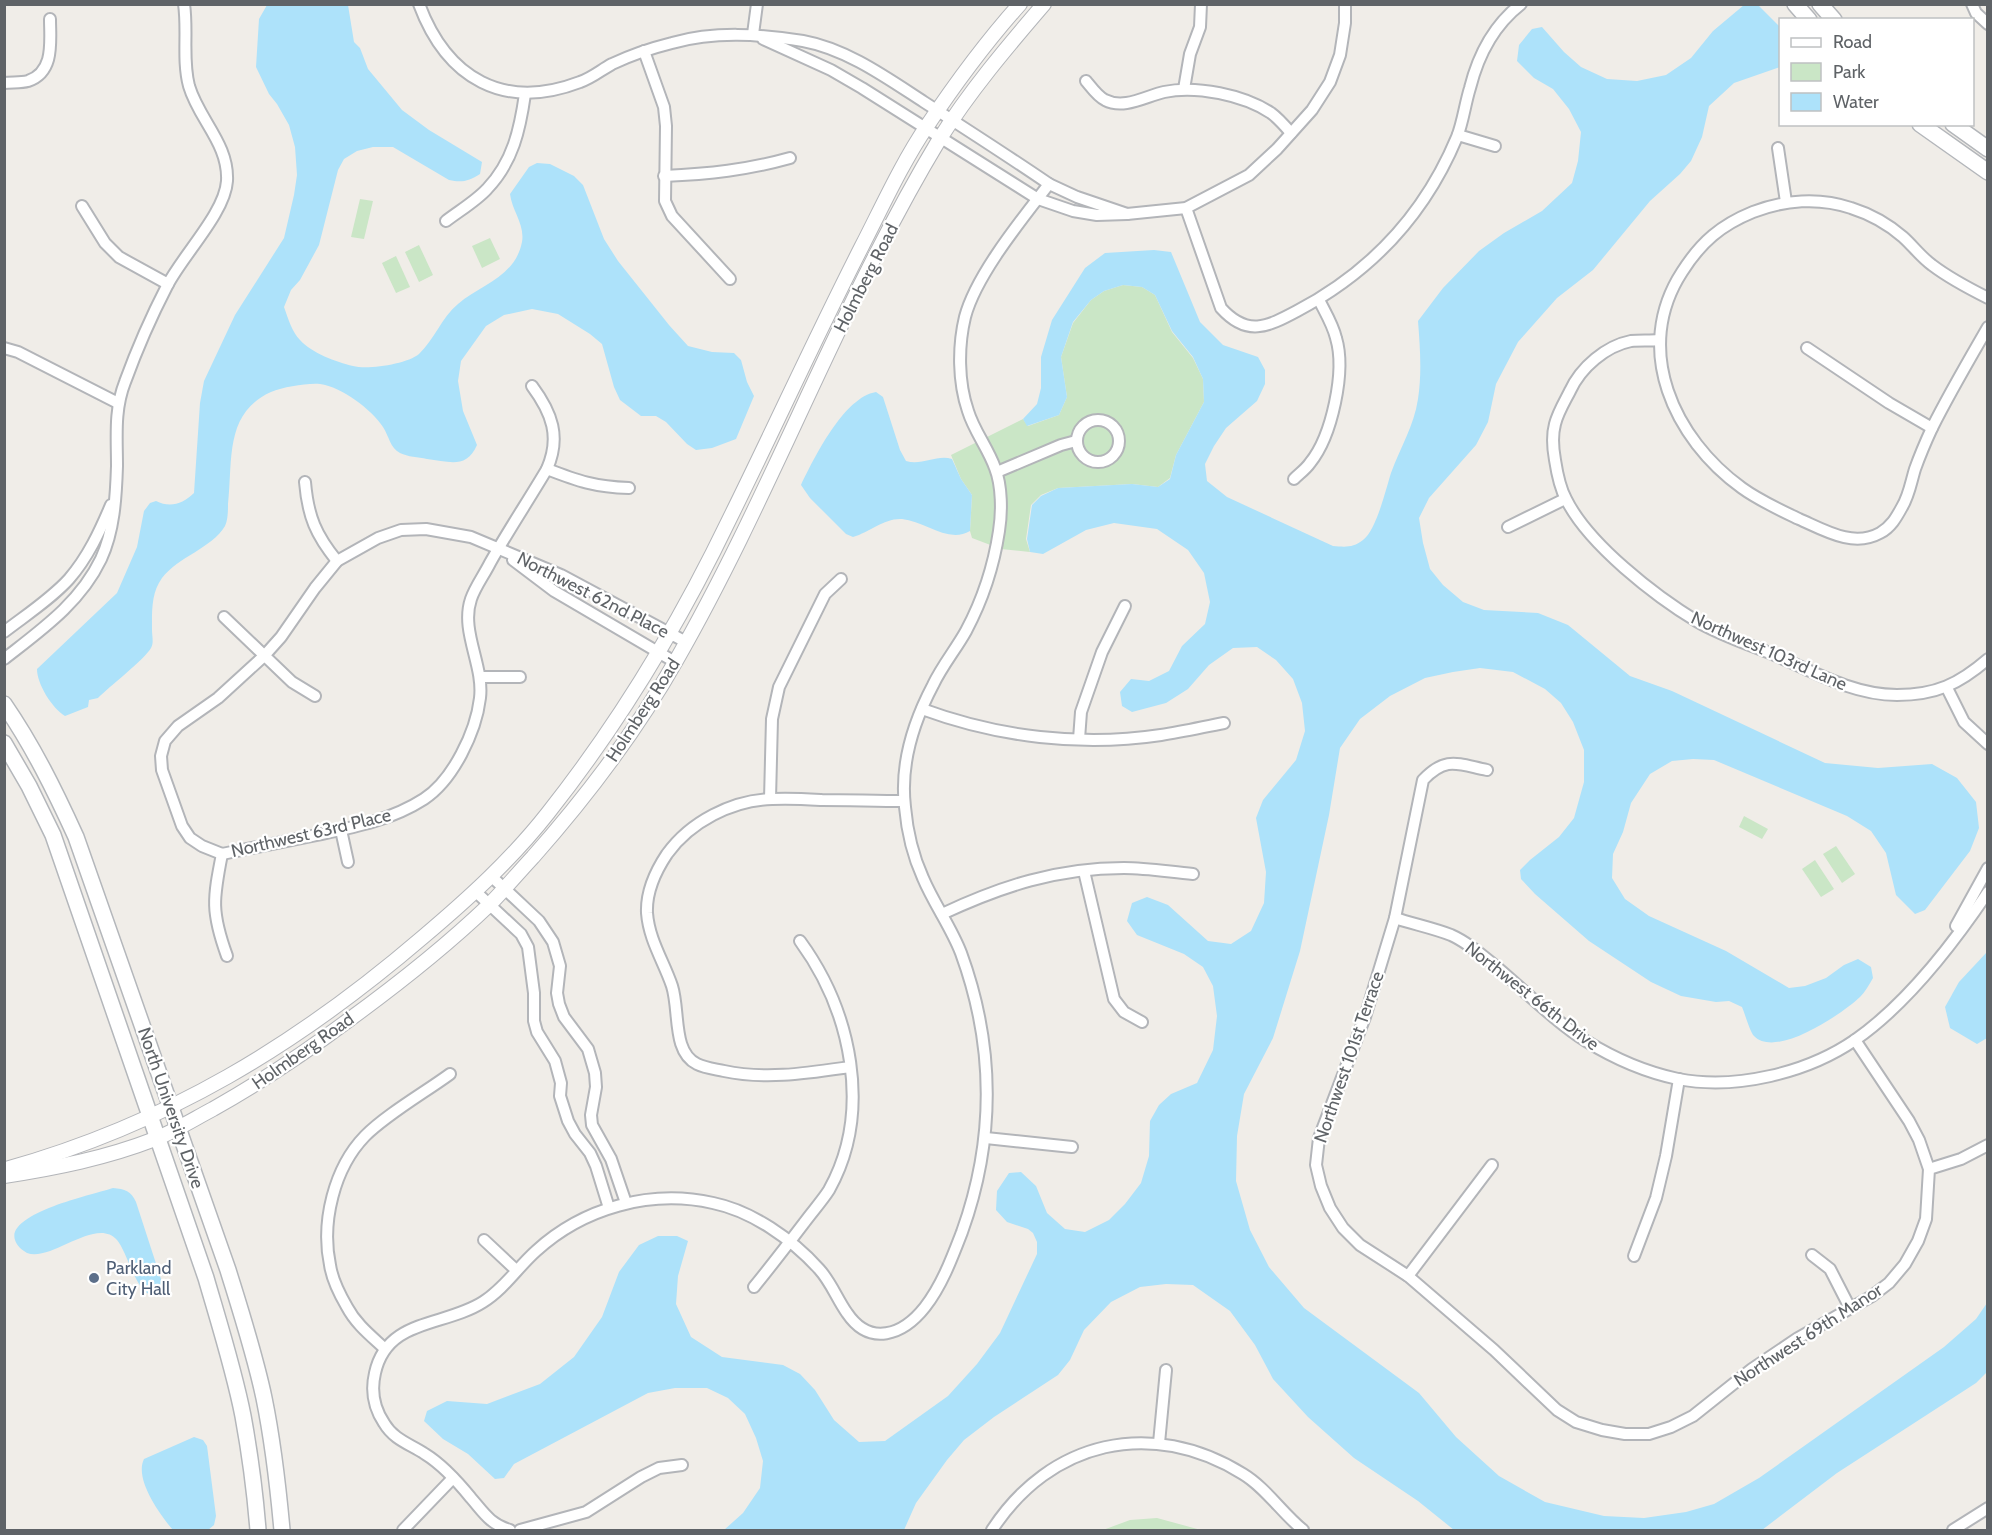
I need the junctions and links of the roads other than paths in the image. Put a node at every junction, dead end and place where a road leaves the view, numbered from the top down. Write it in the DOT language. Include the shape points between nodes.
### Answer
graph roads {
  1 [pos="184,4"];
  2 [pos="419,4"];
  3 [pos="757,4"];
  4 [pos="1020,4"];
  5 [pos="1044,4"];
  6 [pos="1201,4"];
  7 [pos="1345,4"];
  8 [pos="1521,4"];
  9 [pos="1795,4"];
  10 [pos="1820,4"];
  11 [pos="1972,4"];
  12 [pos="1807,18"];
  13 [pos="1832,18"];
  14 [pos="50,19"];
  15 [pos="1988,24"];
  16 [pos="753,34"];
  17 [pos="644,51"];
  18 [pos="1086,81"];
  19 [pos="4,83"];
  20 [pos="1184,89"];
  21 [pos="525,94"];
  22 [pos="938,111"];
  23 [pos="953,121"];
  24 [pos="1923,126"];
  25 [pos="1956,126"];
  26 [pos="925,128"];
  27 [pos="1291,133"];
  28 [pos="1458,135"];
  29 [pos="941,138"];
  30 [pos="1495,146"];
  31 [pos="1778,148"];
  32 [pos="1988,149"];
  33 [pos="790,158"];
  34 [pos="1988,172"];
  35 [pos="664,176"];
  36 [pos="1049,184"];
  37 [pos="1038,199"];
  38 [pos="1786,202"];
  39 [pos="82,206"];
  40 [pos="1186,208"];
  41 [pos="1127,214"];
  42 [pos="446,221"];
  43 [pos="730,279"];
  44 [pos="168,284"];
  45 [pos="1988,298"];
  46 [pos="1319,300"];
  47 [pos="1988,327"];
  48 [pos="1659,340"];
  49 [pos="4,348"];
  50 [pos="1807,348"];
  51 [pos="532,386"];
  52 [pos="118,403"];
  53 [pos="1932,428"];
  54 [pos="1076,441"];
  55 [pos="547,469"];
  56 [pos="997,472"];
  57 [pos="1294,479"];
  58 [pos="305,483"];
  59 [pos="629,488"];
  60 [pos="114,497"];
  61 [pos="1565,499"];
  62 [pos="1508,527"];
  63 [pos="499,548"];
  64 [pos="337,561"];
  65 [pos="841,579"];
  66 [pos="1125,606"];
  67 [pos="224,617"];
  68 [pos="4,632"];
  69 [pos="670,634"];
  70 [pos="686,642"];
  71 [pos="659,653"];
  72 [pos="264,656"];
  73 [pos="4,659"];
  74 [pos="1988,659"];
  75 [pos="675,662"];
  76 [pos="520,677"];
  77 [pos="480,678"];
  78 [pos="1947,688"];
  79 [pos="315,696"];
  80 [pos="4,704"];
  81 [pos="922,710"];
  82 [pos="1224,723"];
  83 [pos="1079,739"];
  84 [pos="4,743"];
  85 [pos="1988,744"];
  86 [pos="1487,770"];
  87 [pos="770,799"];
  88 [pos="904,801"];
  89 [pos="341,830"];
  90 [pos="222,854"];
  91 [pos="348,862"];
  92 [pos="1988,868"];
  93 [pos="1084,871"];
  94 [pos="1193,874"];
  95 [pos="491,876"];
  96 [pos="504,889"];
  97 [pos="476,892"];
  98 [pos="1988,892"];
  99 [pos="490,904"];
  100 [pos="942,914"];
  101 [pos="1395,918"];
  102 [pos="800,941"];
  103 [pos="1946,948"];
  104 [pos="227,956"];
  105 [pos="1142,1022"];
  106 [pos="1856,1040"];
  107 [pos="850,1067"];
  108 [pos="450,1074"];
  109 [pos="1679,1079"];
  110 [pos="171,1105"];
  111 [pos="150,1117"];
  112 [pos="178,1128"];
  113 [pos="157,1138"];
  114 [pos="986,1138"];
  115 [pos="1988,1145"];
  116 [pos="1072,1147"];
  117 [pos="1492,1165"];
  118 [pos="4,1169"];
  119 [pos="1929,1169"];
  120 [pos="4,1176"];
  121 [pos="626,1203"];
  122 [pos="609,1208"];
  123 [pos="484,1240"];
  124 [pos="789,1242"];
  125 [pos="1812,1255"];
  126 [pos="1634,1256"];
  127 [pos="516,1270"];
  128 [pos="1408,1276"];
  129 [pos="754,1287"];
  130 [pos="1850,1308"];
  131 [pos="384,1348"];
  132 [pos="1166,1370"];
  133 [pos="1625,1434"];
  134 [pos="1159,1443"];
  135 [pos="682,1465"];
  136 [pos="453,1478"];
  137 [pos="1988,1508"];
  138 [pos="258,1530"];
  139 [pos="282,1530"];
  140 [pos="403,1530"];
  141 [pos="510,1530"];
  142 [pos="520,1530"];
  143 [pos="992,1530"];
  144 [pos="1303,1530"];
  145 [pos="1953,1530"];
  1 -- 44 [label="street" via="189,83 196,105 222,148 227,184 220,204"];
  2 -- 21 [label="street" via="427,26 457,66 478,81"];
  3 -- 16 [label="street"];
  4 -- 22 [label="street, Holmberg Road"];
  5 -- 23 [label="street, Holmberg Road"];
  6 -- 20 [label="street" via="1200,27"];
  7 -- 27 [label="street" via="1340,55 1330,82"];
  8 -- 28 [label="street" via="1493,33 1470,85"];
  9 -- 12 [label="main road"];
  10 -- 13 [label="main road"];
  11 -- 15 [label="street"];
  14 -- 19 [label="street" via="50,61 29,81"];
  16 -- 17 [label="street" via="703,37"];
  16 -- 22 [label="street" via="805,42 838,53 874,70"];
  16 -- 26 [label="street" via="831,70"];
  17 -- 21 [label="street" via="583,81"];
  17 -- 35 [label="street" via="664,107"];
  18 -- 20 [label="street" via="1106,101 1120,104"];
  20 -- 27 [label="street" via="1237,98 1272,114"];
  21 -- 42 [label="street" via="519,132 501,172 487,190"];
  22 -- 23 [label="street"];
  22 -- 26 [label="street, Holmberg Road"];
  23 -- 29 [label="street, Holmberg Road"];
  23 -- 36 [label="street"];
  24 -- 34 [label="main road"];
  25 -- 32 [label="main road"];
  26 -- 29 [label="street"];
  26 -- 69 [label="street, Holmberg Road" via="855,259 711,559"];
  27 -- 40 [label="street" via="1249,175"];
  28 -- 30 [label="street"];
  28 -- 46 [label="street" via="1434,186 1411,219 1383,250"];
  29 -- 37 [label="street"];
  29 -- 70 [label="street, Holmberg Road" via="870,268"];
  31 -- 38 [label="street"];
  33 -- 35 [label="street" via="752,169"];
  35 -- 43 [label="street" via="665,201 672,216"];
  36 -- 37 [label="street"];
  36 -- 41 [label="street"];
  37 -- 41 [label="street" via="1073,211"];
  37 -- 56 [label="street" via="974,291 965,319 961,382 968,412"];
  38 -- 45 [label="street" via="1821,201 1876,218 1902,236 1930,264"];
  38 -- 48 [label="street" via="1731,221 1706,240 1671,289"];
  39 -- 44 [label="street" via="105,243 119,257"];
  40 -- 41 [label="street"];
  40 -- 46 [label="street" via="1221,308 1230,318 1258,328"];
  44 -- 52 [label="street"];
  46 -- 57 [label="street" via="1336,337 1339,381 1336,402 1319,447"];
  47 -- 53 [label="street"];
  48 -- 53 [label="street" via="1666,390 1693,441 1717,468 1779,510 1843,537 1862,539 1891,525 1904,504"];
  48 -- 61 [label="street, Northwest 103rd Lane" via="1631,341 1610,349 1590,363 1573,383 1555,425 1553,450"];
  49 -- 52 [label="street"];
  50 -- 53 [label="street"];
  51 -- 55 [label="street, Northwest 63rd Place" via="553,425 553,456"];
  52 -- 60 [label="street"];
  54 -- 54 [label="street" via="1083,458 1098,463 1114,455 1119,441 1113,426 1104,420 1085,424"];
  54 -- 56 [label="street"];
  55 -- 59 [label="street" via="603,488"];
  55 -- 63 [label="street, Northwest 63rd Place"];
  56 -- 81 [label="street" via="999,528 982,595"];
  58 -- 64 [label="street" via="312,523"];
  60 -- 68 [label="street" via="99,532 68,580"];
  60 -- 73 [label="street" via="111,533 91,576 66,609"];
  61 -- 62 [label="street"];
  61 -- 78 [label="street, Northwest 103rd Lane" via="1628,572 1700,623 1856,689 1895,695"];
  63 -- 64 [label="street, Northwest 62nd Place" via="450,532 401,530"];
  63 -- 69 [label="street, Northwest 62nd Place" via="561,575"];
  63 -- 71 [label="street, Northwest 62nd Place" via="554,591"];
  63 -- 77 [label="street, Northwest 63rd Place" via="471,599 467,618"];
  64 -- 72 [label="street, Northwest 62nd Place"];
  65 -- 87 [label="street" via="825,594 779,687 772,719"];
  66 -- 83 [label="street" via="1102,652 1081,712"];
  67 -- 72 [label="street"];
  69 -- 70 [label="street, Northwest 62nd Place"];
  69 -- 71 [label="street, Holmberg Road"];
  70 -- 75 [label="street, Holmberg Road"];
  71 -- 75 [label="street, Northwest 62nd Place"];
  71 -- 95 [label="street, Holmberg Road" via="621,714 546,816"];
  72 -- 79 [label="street" via="292,682"];
  72 -- 90 [label="street, Northwest 62nd Place" via="218,698 178,726 165,741 161,756 162,770 182,826 190,838"];
  74 -- 78 [label="street"];
  75 -- 96 [label="street, Holmberg Road" via="598,778"];
  76 -- 77 [label="street"];
  77 -- 89 [label="street, Northwest 63rd Place" via="475,722 451,772 426,798 402,811"];
  78 -- 85 [label="street" via="1964,722"];
  80 -- 110 [label="main road, North University Drive" via="51,781 76,837"];
  81 -- 83 [label="street" via="998,731 1048,739"];
  81 -- 88 [label="street" via="910,740"];
  82 -- 83 [label="street" via="1160,735"];
  84 -- 111 [label="main road, North University Drive" via="53,835"];
  86 -- 101 [label="street, Northwest 101st Terrace" via="1450,763 1435,768 1423,780"];
  87 -- 88 [label="street"];
  87 -- 107 [label="street" via="732,807 692,829 673,846 648,892 652,940 672,987 679,1042 685,1055 696,1064 755,1076"];
  88 -- 100 [label="street" via="922,877"];
  89 -- 90 [label="street, Northwest 63rd Place"];
  89 -- 91 [label="street"];
  90 -- 104 [label="street" via="214,912"];
  92 -- 103 [label="street, Northwest 66th Drive"];
  93 -- 94 [label="street" via="1124,868"];
  93 -- 100 [label="street" via="1022,882"];
  93 -- 105 [label="street" via="1114,999 1124,1012"];
  95 -- 96 [label="street"];
  95 -- 97 [label="street, Holmberg Road"];
  96 -- 99 [label="street, Holmberg Road"];
  96 -- 121 [label="street" via="539,921 553,942 560,966 559,1004 588,1049 595,1073 592,1125 611,1159"];
  97 -- 99 [label="street"];
  97 -- 110 [label="street, Holmberg Road" via="394,962 292,1039"];
  98 -- 103 [label="street, Northwest 66th Drive"];
  99 -- 112 [label="street, Holmberg Road" via="407,978 303,1055"];
  99 -- 122 [label="street" via="521,934 528,947 537,1032 555,1061 568,1121 590,1153"];
  100 -- 114 [label="street" via="974,993 985,1042"];
  101 -- 109 [label="street, Northwest 66th Drive" via="1451,935 1479,953 1584,1040 1615,1058"];
  101 -- 128 [label="street, Northwest 101st Terrace" via="1365,1017 1319,1138 1316,1165 1330,1208 1343,1228 1360,1245"];
  102 -- 107 [label="street" via="832,996 844,1030"];
  103 -- 106 [label="street, Northwest 66th Drive" via="1906,995"];
  106 -- 109 [label="street, Northwest 66th Drive" via="1791,1071 1751,1080"];
  106 -- 119 [label="street" via="1909,1121"];
  107 -- 124 [label="street" via="850,1133 839,1168 828,1192"];
  108 -- 131 [label="street" via="364,1137 350,1156 333,1193 330,1265 337,1288 362,1329"];
  109 -- 126 [label="street" via="1656,1198"];
  110 -- 111 [label="street, Holmberg Road"];
  110 -- 112 [label="main road, North University Drive"];
  111 -- 113 [label="main road, North University Drive"];
  111 -- 118 [label="street, Holmberg Road" via="90,1143"];
  112 -- 113 [label="street, Holmberg Road"];
  112 -- 139 [label="main road, North University Drive" via="247,1331 264,1397"];
  113 -- 120 [label="street, Holmberg Road" via="99,1158"];
  113 -- 138 [label="main road, North University Drive" via="225,1342 243,1413"];
  114 -- 116 [label="street"];
  114 -- 124 [label="street" via="979,1178 951,1262 913,1322 897,1331 871,1333 849,1317 820,1269"];
  115 -- 119 [label="street"];
  117 -- 128 [label="street"];
  119 -- 130 [label="street, Northwest 69th Manor" via="1926,1219 1905,1264 1889,1283"];
  121 -- 122 [label="street"];
  121 -- 124 [label="street" via="672,1199 711,1202 740,1211"];
  122 -- 127 [label="street" via="565,1228"];
  123 -- 127 [label="street"];
  124 -- 129 [label="street"];
  125 -- 130 [label="street" via="1830,1269"];
  127 -- 131 [label="street" via="484,1301 452,1317 418,1325"];
  128 -- 133 [label="street, Northwest 101st Terrace" via="1557,1410 1576,1422"];
  130 -- 133 [label="street, Northwest 69th Manor" via="1752,1369 1693,1416 1648,1434"];
  131 -- 136 [label="street" via="373,1385 381,1419 392,1434 423,1452"];
  132 -- 134 [label="street"];
  134 -- 143 [label="street" via="1103,1448 1049,1470 1025,1489"];
  134 -- 144 [label="street" via="1200,1454 1245,1475"];
  135 -- 142 [label="street" via="659,1468 618,1489 586,1512"];
  136 -- 140 [label="street"];
  136 -- 141 [label="street" via="486,1518"];
  137 -- 145 [label="street"];
}
